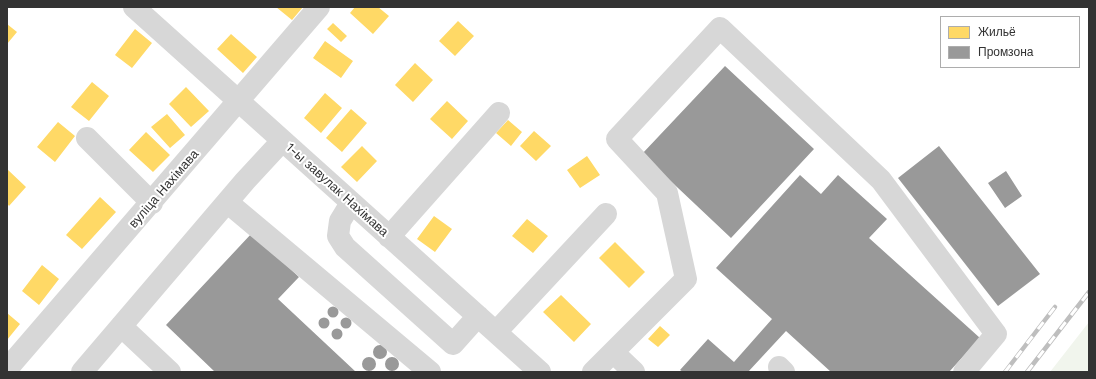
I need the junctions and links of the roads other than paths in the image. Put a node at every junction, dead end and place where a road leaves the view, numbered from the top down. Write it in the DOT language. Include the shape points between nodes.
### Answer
graph roads {
  1 [pos="319,7"];
  2 [pos="136,8"];
  3 [pos="239,102"];
  4 [pos="499,113"];
  5 [pos="87,138"];
  6 [pos="282,141"];
  7 [pos="227,202"];
  8 [pos="152,203"];
  9 [pos="351,203"];
  10 [pos="606,214"];
  11 [pos="389,237"];
  12 [pos="478,316"];
  13 [pos="120,326"];
  14 [pos="496,332"];
  15 [pos="613,352"];
  16 [pos="7,369"];
  17 [pos="538,371"];
  18 [pos="82,372"];
  19 [pos="170,372"];
  20 [pos="430,372"];
  21 [pos="593,372"];
  22 [pos="634,372"];
  23 [pos="964,372"];
  1 -- 3 [label="street, вуліца Нахімава"];
  2 -- 3 [label="street, 1-ы завулак Нахімава"];
  3 -- 6 [label="street, 1-ы завулак Нахімава"];
  3 -- 8 [label="street, вуліца Нахімава"];
  4 -- 11 [label="street"];
  5 -- 8 [label="street"];
  6 -- 7 [label="street"];
  6 -- 9 [label="street, 1-ы завулак Нахімава"];
  7 -- 13 [label="street"];
  7 -- 20 [label="street"];
  8 -- 16 [label="street, вуліца Нахімава"];
  9 -- 11 [label="street, 1-ы завулак Нахімава"];
  9 -- 12 [label="street" via="340,221 338,236 345,247 436,329 453,344"];
  10 -- 14 [label="street"];
  11 -- 12 [label="street, 1-ы завулак Нахімава"];
  12 -- 14 [label="street, 1-ы завулак Нахімава"];
  13 -- 18 [label="street"];
  13 -- 19 [label="street"];
  14 -- 17 [label="street, 1-ы завулак Нахімава"];
  15 -- 21 [label="street"];
  15 -- 22 [label="street"];
  15 -- 23 [label="street" via="686,279 667,193 617,138 720,28 881,180 996,334"];
}
